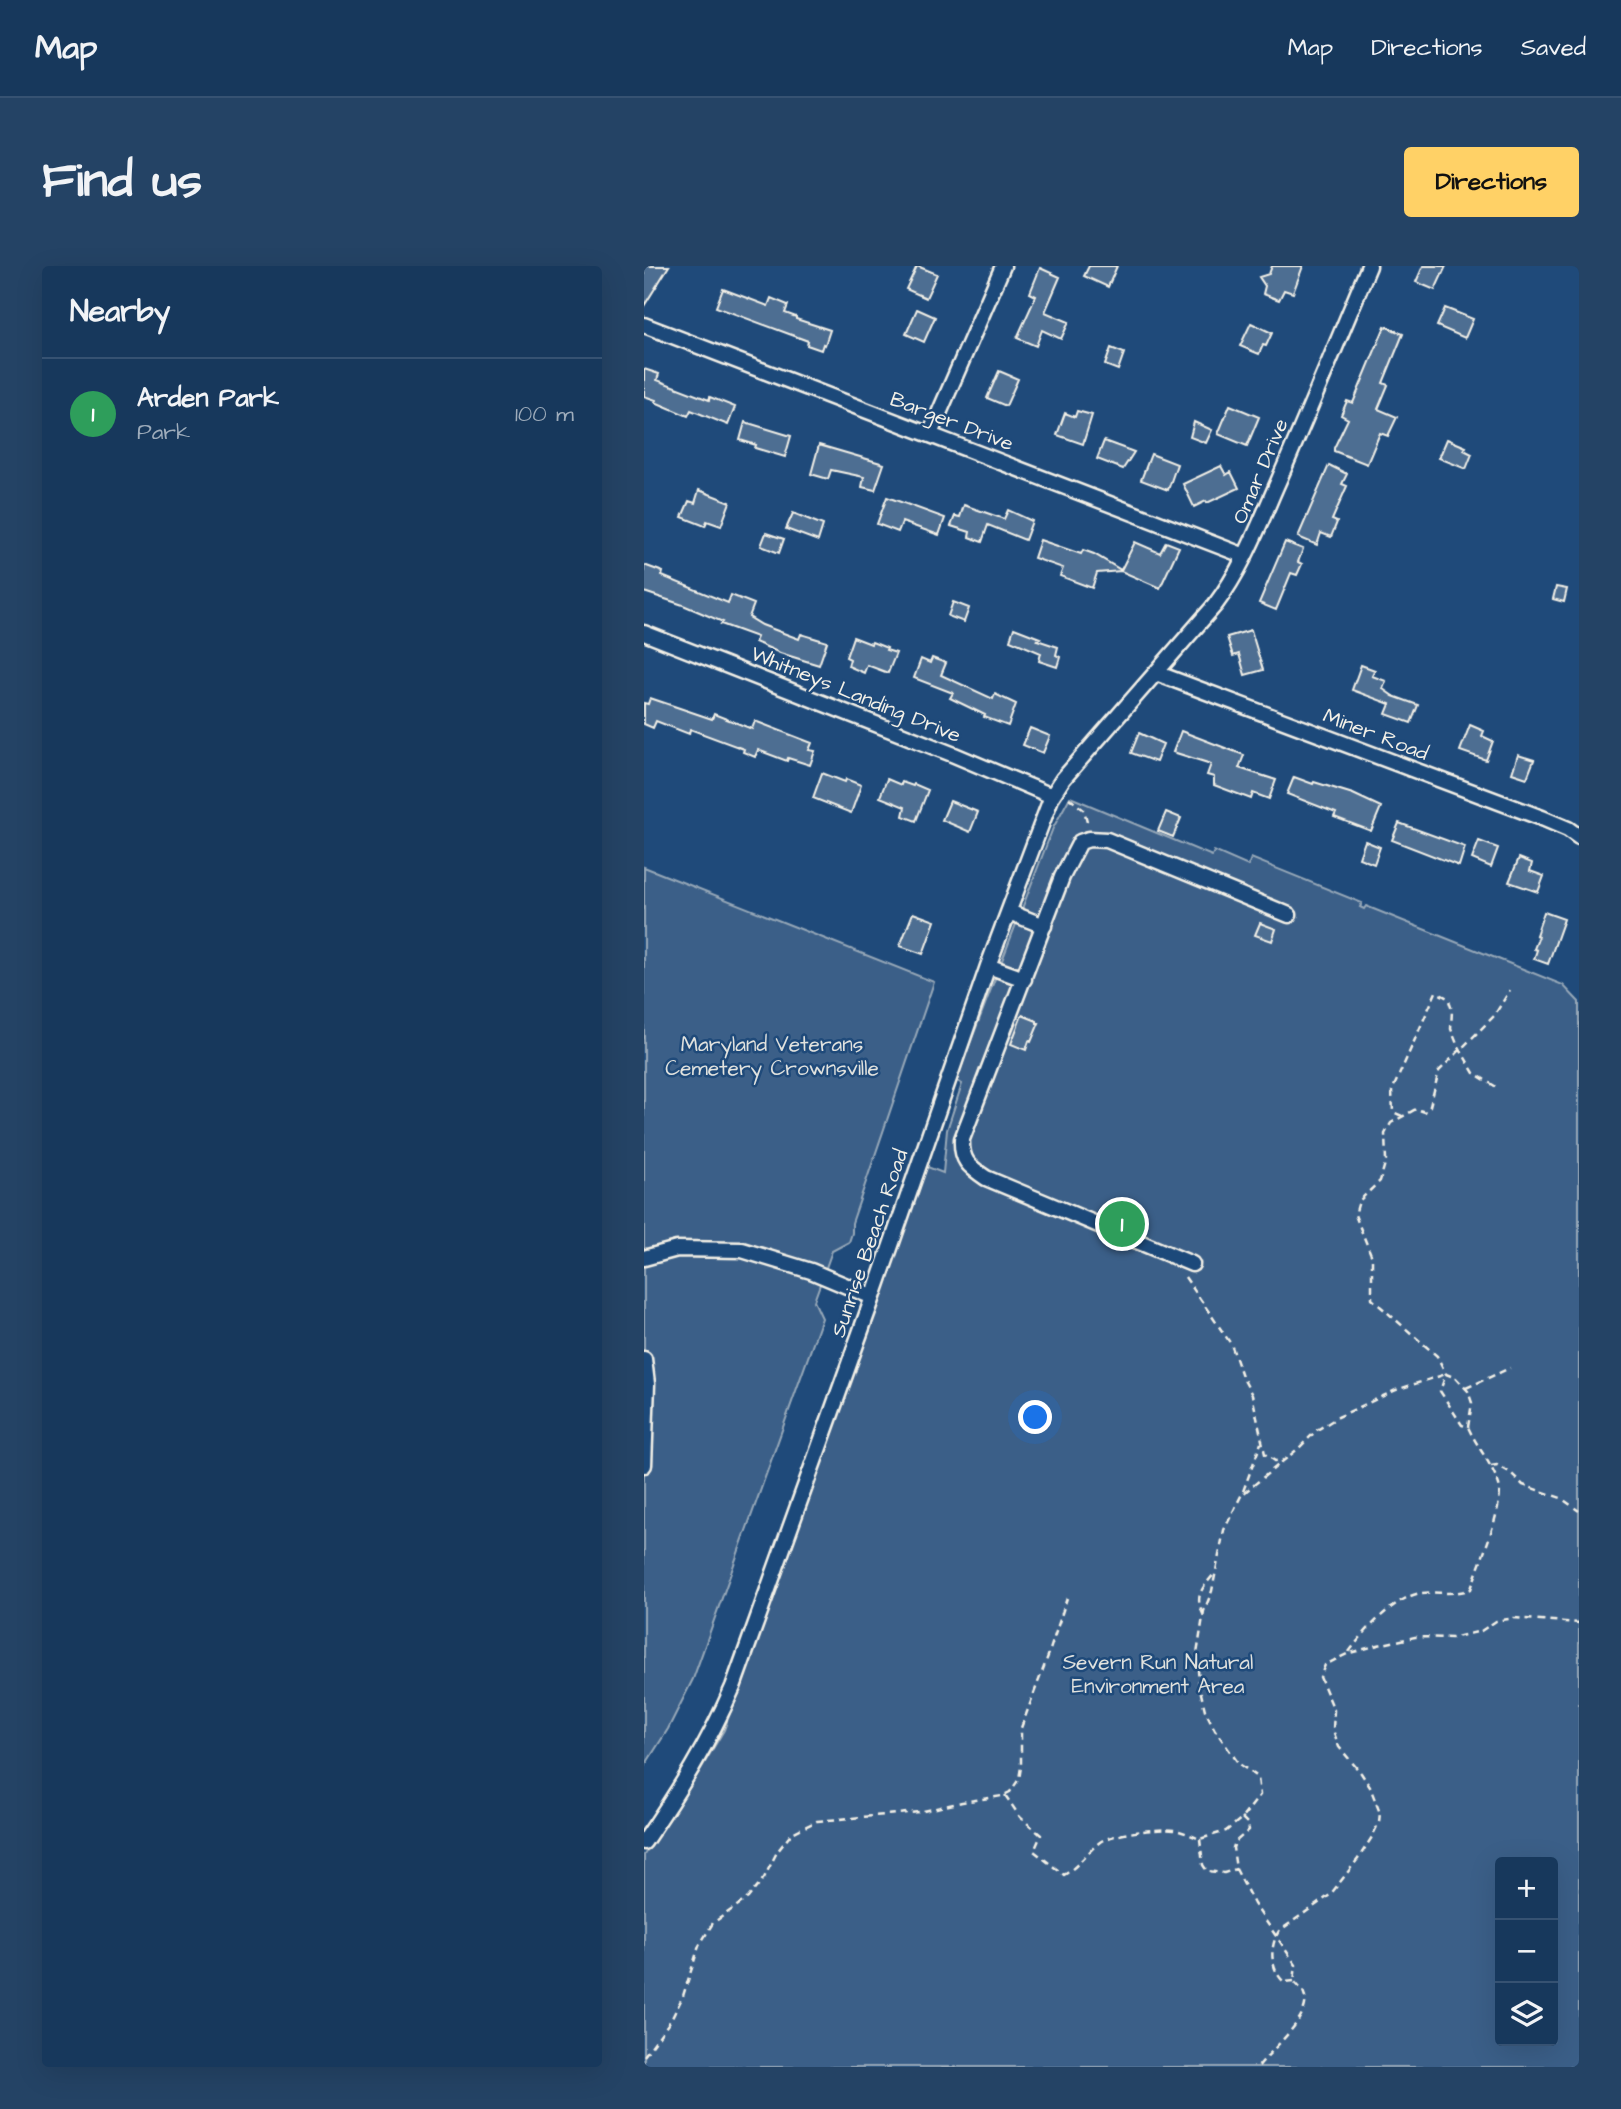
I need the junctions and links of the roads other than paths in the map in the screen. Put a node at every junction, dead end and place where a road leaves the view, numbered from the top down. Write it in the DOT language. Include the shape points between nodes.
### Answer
graph roads {
  1 [pos="1003,266"];
  2 [pos="1369,266"];
  3 [pos="644,325"];
  4 [pos="930,434"];
  5 [pos="1245,556"];
  6 [pos="644,633"];
  7 [pos="1156,673"];
  8 [pos="1052,796"];
  9 [pos="1579,837"];
  10 [pos="1009,912"];
  11 [pos="1289,915"];
  12 [pos="1044,926"];
  13 [pos="988,966"];
  14 [pos="1024,979"];
  15 [pos="644,1258"];
  16 [pos="1188,1269"];
  17 [pos="873,1297"];
  18 [pos="644,1359"];
  19 [pos="644,1465"];
  20 [pos="644,1842"];
  1 -- 4 [label="street"];
  2 -- 5 [label="street, Omar Drive"];
  3 -- 4 [label="street, Barger Drive"];
  4 -- 5 [label="street, Barger Drive"];
  5 -- 7 [label="street, Omar Drive" via="1215,605"];
  6 -- 8 [label="street, Whitneys Landing Drive"];
  7 -- 8 [label="street, Sunrise Beach Road"];
  7 -- 9 [label="street, Miner Road" via="1542,818"];
  8 -- 10 [label="street, Sunrise Beach Road"];
  10 -- 12 [label="street"];
  10 -- 13 [label="street, Sunrise Beach Road"];
  11 -- 12 [label="street" via="1107,840 1089,839 1080,842 1073,853"];
  12 -- 14 [label="street"];
  13 -- 14 [label="street"];
  13 -- 17 [label="street, Sunrise Beach Road"];
  14 -- 16 [label="street" via="962,1139 961,1154 985,1178"];
  15 -- 17 [label="street" via="677,1249 742,1250 811,1271"];
  17 -- 20 [label="street, Sunrise Beach Road" via="733,1687 693,1768"];
  18 -- 19 [label="street"];
}
